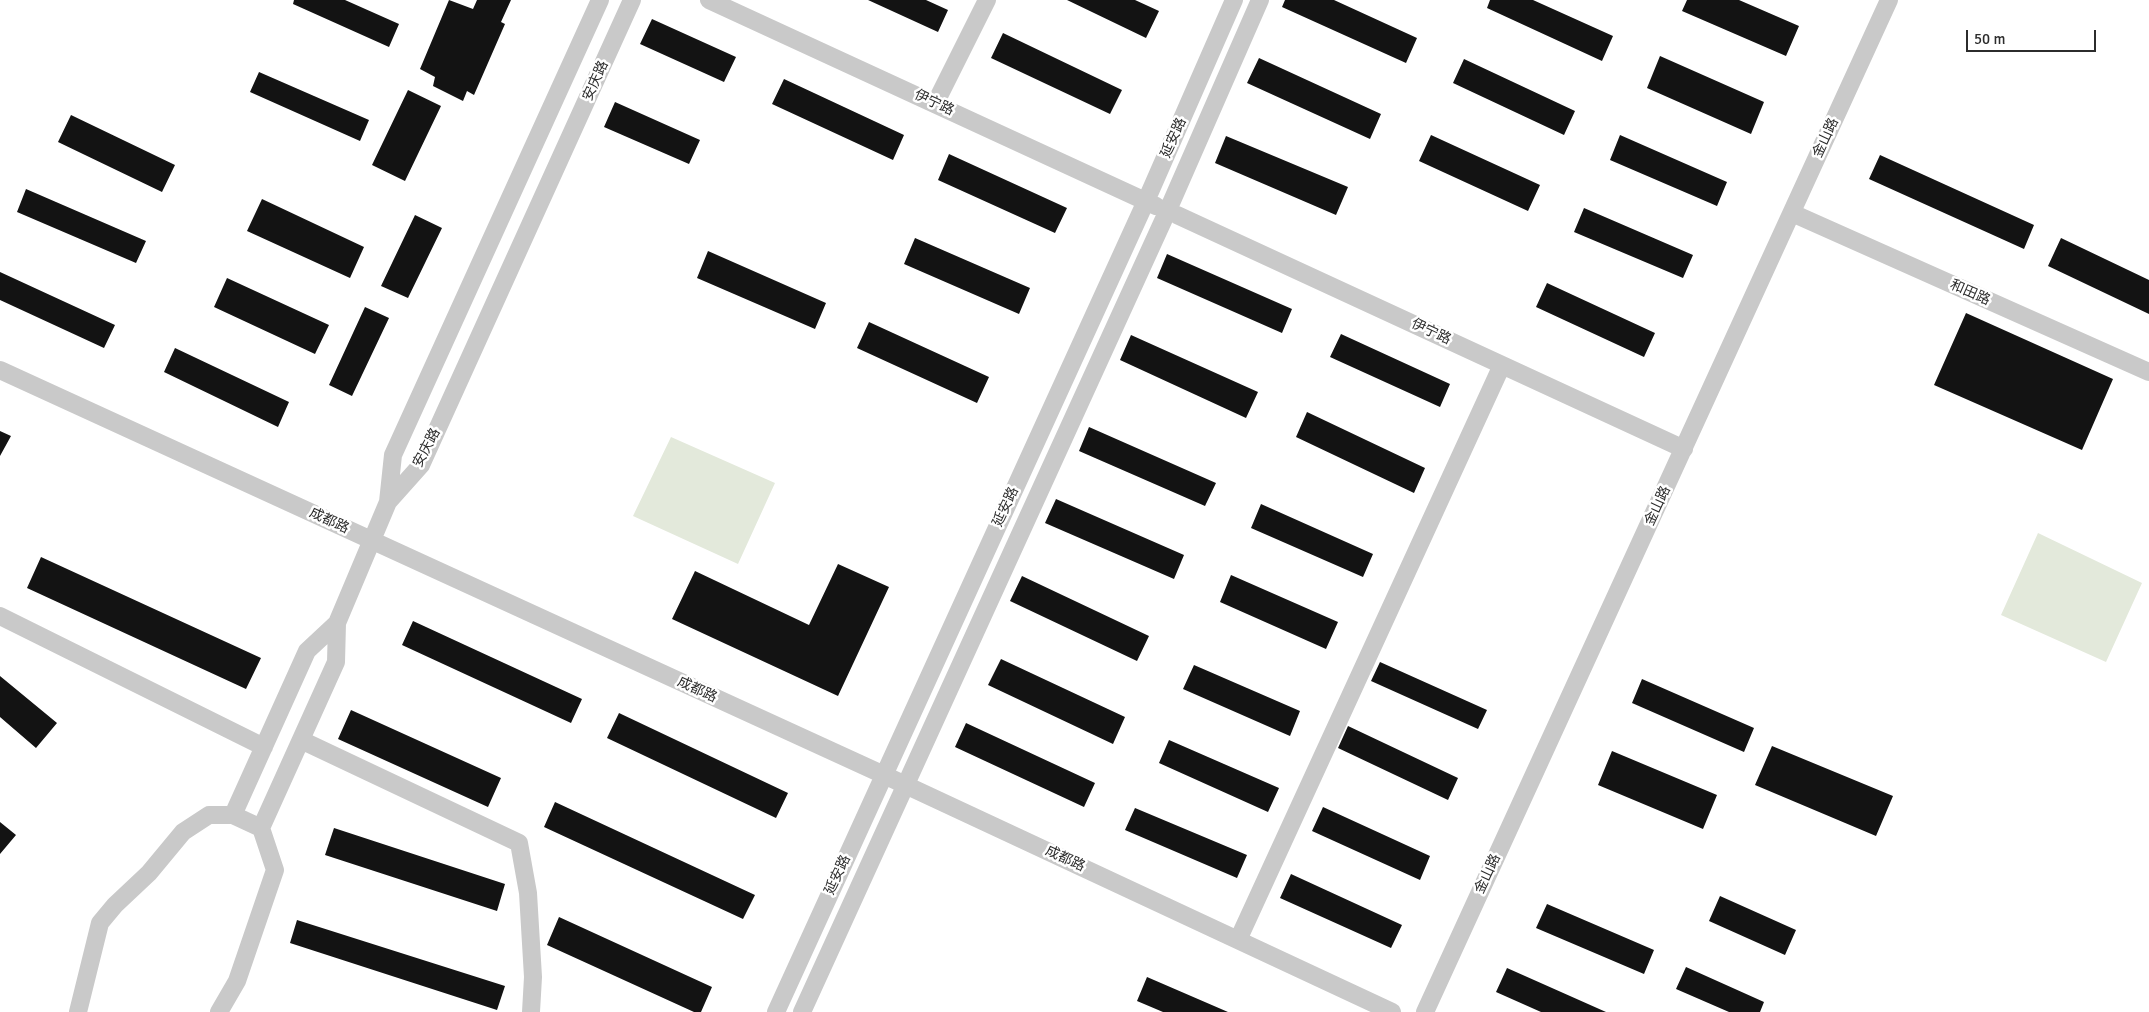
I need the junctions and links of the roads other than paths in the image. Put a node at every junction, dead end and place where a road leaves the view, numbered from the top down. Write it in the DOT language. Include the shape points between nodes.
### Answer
graph roads {
  1 [pos="600,0"];
  2 [pos="632,0"];
  3 [pos="710,0"];
  4 [pos="987,0"];
  5 [pos="1234,0"];
  6 [pos="1260,0"];
  7 [pos="1889,0"];
  8 [pos="935,104"];
  9 [pos="1152,204"];
  10 [pos="1792,213"];
  11 [pos="1177,215"];
  12 [pos="1502,365"];
  13 [pos="0,370"];
  14 [pos="2149,372"];
  15 [pos="1684,449"];
  16 [pos="388,502"];
  17 [pos="372,541"];
  18 [pos="0,616"];
  19 [pos="337,623"];
  20 [pos="300,740"];
  21 [pos="264,747"];
  22 [pos="884,775"];
  23 [pos="905,785"];
  24 [pos="233,815"];
  25 [pos="261,828"];
  26 [pos="1238,940"];
  27 [pos="78,1012"];
  28 [pos="219,1012"];
  29 [pos="531,1012"];
  30 [pos="776,1012"];
  31 [pos="802,1012"];
  32 [pos="1392,1012"];
  33 [pos="1425,1012"];
  1 -- 16 [label="street, 安庆路" via="393,455"];
  2 -- 16 [label="street, 安庆路" via="420,466"];
  3 -- 8 [label="street, 伊宁路"];
  4 -- 8 [label="street"];
  5 -- 9 [label="street, 延安路"];
  6 -- 23 [label="street, 延安路" via="1168,210"];
  7 -- 10 [label="street, 金山路"];
  8 -- 9 [label="street, 伊宁路"];
  9 -- 22 [label="street, 延安路"];
  10 -- 14 [label="street, 和田路"];
  10 -- 15 [label="street, 金山路"];
  11 -- 12 [label="street, 伊宁路"];
  12 -- 15 [label="street, 伊宁路"];
  12 -- 26 [label="street"];
  13 -- 17 [label="street, 成都路"];
  15 -- 33 [label="street, 金山路"];
  16 -- 17 [label="street"];
  17 -- 19 [label="street"];
  17 -- 22 [label="street, 成都路"];
  18 -- 21 [label="street"];
  19 -- 20 [label="street" via="336,662"];
  19 -- 21 [label="street" via="307,651"];
  20 -- 25 [label="street"];
  20 -- 29 [label="street" via="519,843 528,893 533,977"];
  21 -- 24 [label="street"];
  22 -- 23 [label="street, 成都路"];
  22 -- 30 [label="street, 延安路"];
  23 -- 26 [label="street, 成都路"];
  23 -- 31 [label="street, 延安路"];
  24 -- 25 [label="street"];
  24 -- 27 [label="street" via="209,815 183,832 100,923"];
  25 -- 28 [label="street" via="275,870 237,982"];
  26 -- 32 [label="street, 成都路"];
}
